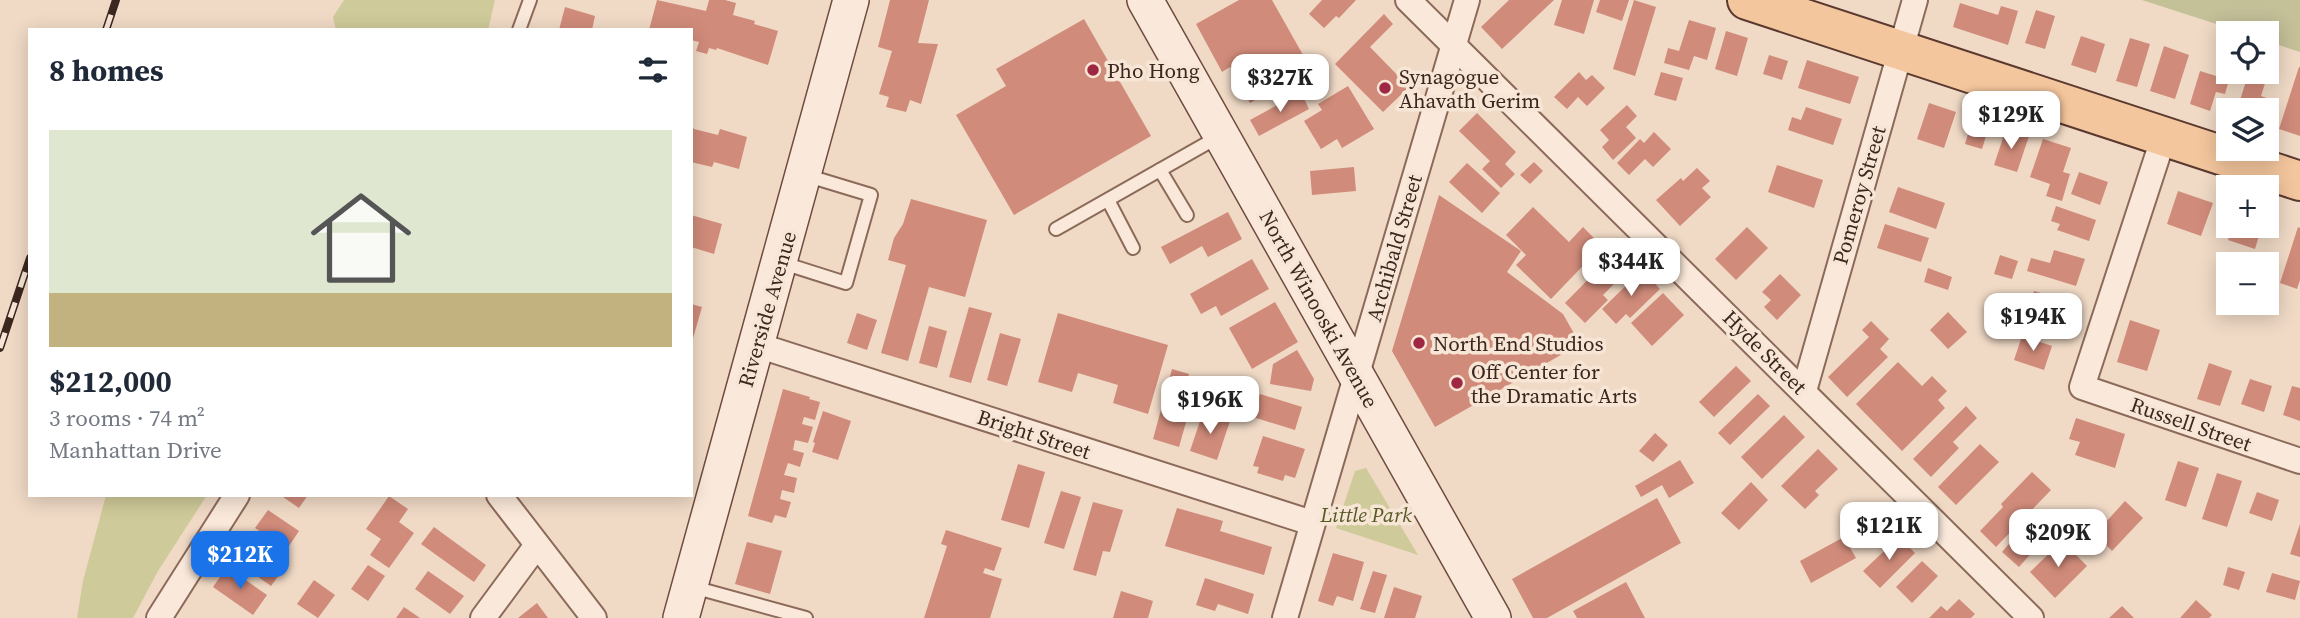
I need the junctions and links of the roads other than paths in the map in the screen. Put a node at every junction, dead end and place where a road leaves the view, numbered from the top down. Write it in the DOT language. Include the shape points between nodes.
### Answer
graph roads {
  1 [pos="530,0"];
  2 [pos="851,0"];
  3 [pos="1144,0"];
  4 [pos="1408,0"];
  5 [pos="1467,0"];
  6 [pos="1747,0"];
  7 [pos="1915,0"];
  8 [pos="520,28"];
  9 [pos="1453,46"];
  10 [pos="1900,50"];
  11 [pos="1222,135"];
  12 [pos="2164,136"];
  13 [pos="1160,170"];
  14 [pos="805,174"];
  15 [pos="2300,181"];
  16 [pos="1108,200"];
  17 [pos="1187,215"];
  18 [pos="1056,229"];
  19 [pos="1133,248"];
  20 [pos="780,262"];
  21 [pos="757,345"];
  22 [pos="1356,376"];
  23 [pos="1804,391"];
  24 [pos="2300,461"];
  25 [pos="236,497"];
  26 [pos="501,497"];
  27 [pos="1312,523"];
  28 [pos="537,545"];
  29 [pos="685,602"];
  30 [pos="159,618"];
  31 [pos="483,618"];
  32 [pos="594,618"];
  33 [pos="806,618"];
  34 [pos="1285,618"];
  35 [pos="1493,618"];
  36 [pos="2031,618"];
  1 -- 8 [label="lane"];
  2 -- 14 [label="main road, Riverside Avenue"];
  3 -- 11 [label="main road, North Winooski Avenue"];
  4 -- 9 [label="street, Hyde Street"];
  5 -- 9 [label="street, Archibald Street"];
  6 -- 10 [label="main road"];
  7 -- 10 [label="street, Pomeroy Street"];
  9 -- 22 [label="street, Archibald Street"];
  9 -- 23 [label="street, Hyde Street"];
  10 -- 12 [label="main road"];
  10 -- 23 [label="street, Pomeroy Street"];
  11 -- 13 [label="lane"];
  11 -- 22 [label="main road, North Winooski Avenue"];
  12 -- 15 [label="main road"];
  12 -- 24 [label="street, Russell Street" via="2082,387"];
  13 -- 16 [label="lane"];
  13 -- 17 [label="lane"];
  14 -- 20 [label="main road, Riverside Avenue"];
  14 -- 20 [label="lane" via="871,195 857,245 846,283"];
  16 -- 18 [label="lane"];
  16 -- 19 [label="lane"];
  20 -- 21 [label="main road, Riverside Avenue"];
  21 -- 27 [label="street, Bright Street"];
  21 -- 29 [label="main road, Riverside Avenue"];
  22 -- 27 [label="street, Archibald Street"];
  22 -- 35 [label="main road, North Winooski Avenue"];
  23 -- 36 [label="street, Hyde Street"];
  25 -- 30 [label="street"];
  26 -- 28 [label="street"];
  27 -- 34 [label="street, Archibald Street"];
  28 -- 31 [label="street"];
  28 -- 32 [label="street"];
  29 -- 33 [label="lane"];
}
